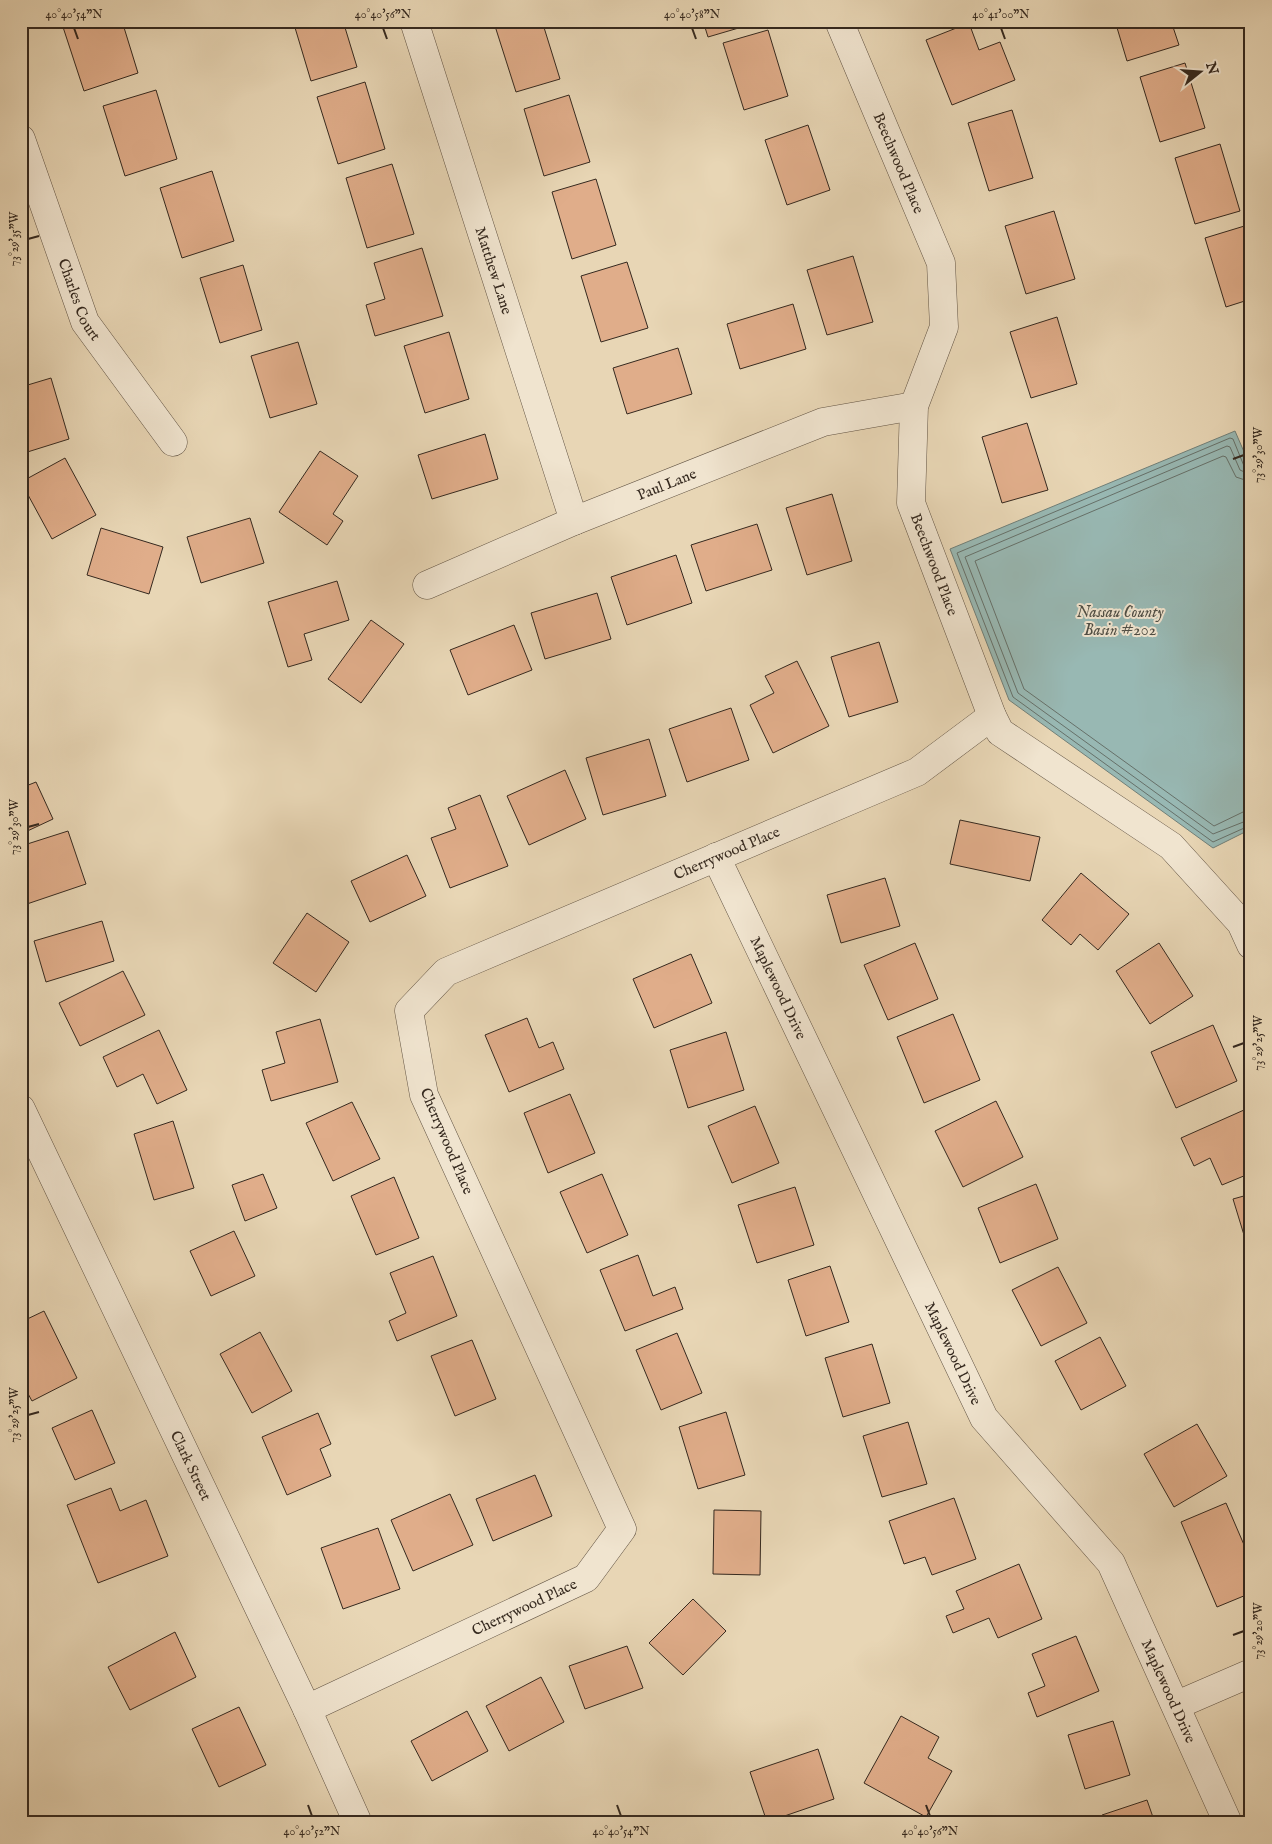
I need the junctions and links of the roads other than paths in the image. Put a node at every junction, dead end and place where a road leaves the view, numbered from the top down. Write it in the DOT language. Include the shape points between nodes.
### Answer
graph roads {
  1 [pos="414,21"];
  2 [pos="839,21"];
  3 [pos="21,139"];
  4 [pos="914,406"];
  5 [pos="172,442"];
  6 [pos="574,521"];
  7 [pos="427,585"];
  8 [pos="992,716"];
  9 [pos="716,857"];
  10 [pos="1251,945"];
  11 [pos="21,1109"];
  12 [pos="1251,1673"];
  13 [pos="1177,1705"];
  14 [pos="307,1709"];
  15 [pos="358,1823"];
  16 [pos="1228,1823"];
  1 -- 6 [label="street, Matthew Lane"];
  2 -- 4 [label="street, Beechwood Place" via="941,264 944,327"];
  3 -- 5 [label="street, Charles Court" via="85,322"];
  4 -- 6 [label="street, Paul Lane" via="823,422"];
  4 -- 8 [label="street, Beechwood Place" via="911,503"];
  6 -- 7 [label="street, Paul Lane"];
  8 -- 9 [label="street, Cherrywood Place" via="917,772"];
  8 -- 10 [label="street, Beechwood Place" via="1000,732 1171,846 1241,923"];
  9 -- 13 [label="street, Maplewood Drive" via="984,1418 1111,1562"];
  9 -- 14 [label="street, Cherrywood Place" via="446,972 409,1011 424,1095 622,1529 586,1578"];
  11 -- 14 [label="street, Clark Street"];
  12 -- 13 [label="street"];
  13 -- 16 [label="street, Maplewood Drive"];
  14 -- 15 [label="street, Clark Street"];
}
